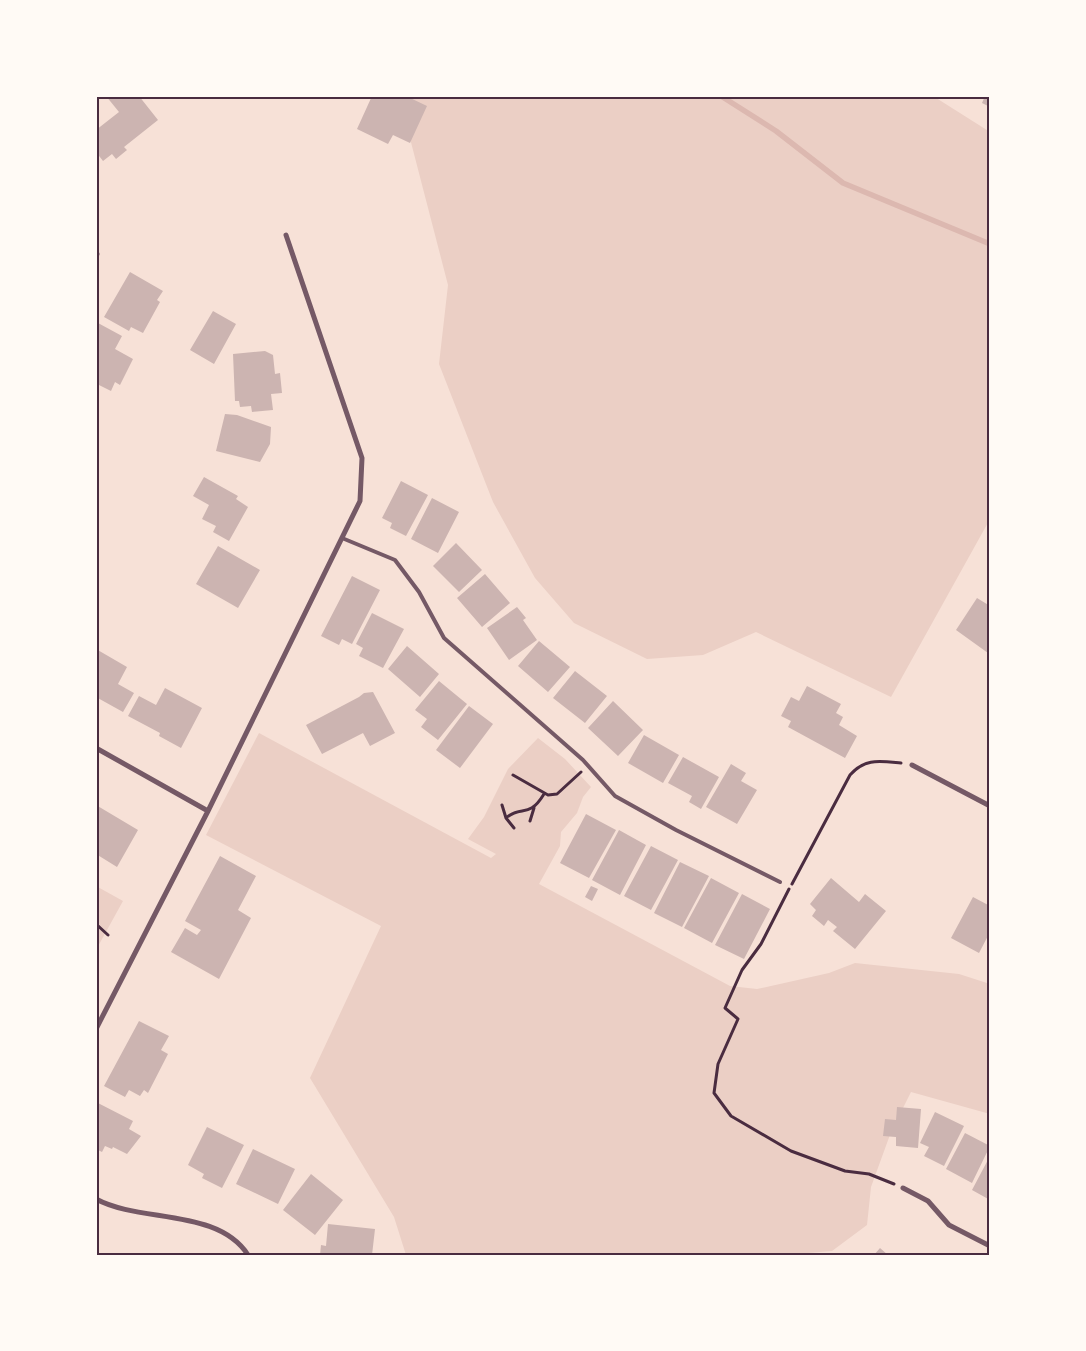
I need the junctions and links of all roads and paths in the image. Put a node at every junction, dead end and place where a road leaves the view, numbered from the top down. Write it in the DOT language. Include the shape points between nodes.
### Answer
graph roads {
  1 [pos="286,235"];
  2 [pos="342,538"];
  3 [pos="96,748"];
  4 [pos="912,765"];
  5 [pos="588,766"];
  6 [pos="514,775"];
  7 [pos="544,794"];
  8 [pos="502,805"];
  9 [pos="990,806"];
  10 [pos="534,808"];
  11 [pos="208,811"];
  12 [pos="506,818"];
  13 [pos="530,821"];
  14 [pos="514,828"];
  15 [pos="780,882"];
  16 [pos="96,924"];
  17 [pos="108,936"];
  18 [pos="96,1029"];
  19 [pos="903,1188"];
  20 [pos="96,1199"];
  21 [pos="990,1246"];
  22 [pos="248,1255"];
  1 -- 2 [label="street" via="362,458 360,501"];
  2 -- 5 [label="lane" via="395,560 419,592 444,638"];
  2 -- 11 [label="street"];
  3 -- 11 [label="street"];
  4 -- 9 [label="street"];
  4 -- 19 [label="path" via="870,762 859,765 850,775 724,1008 738,1019 718,1064 714,1093 731,1116 791,1151 845,1171 869,1174"];
  5 -- 7 [label="path" via="557,794"];
  5 -- 15 [label="lane" via="615,796"];
  6 -- 7 [label="path"];
  7 -- 10 [label="path"];
  8 -- 12 [label="path"];
  10 -- 12 [label="path"];
  10 -- 13 [label="path"];
  11 -- 18 [label="street"];
  12 -- 14 [label="path"];
  16 -- 17 [label="path"];
  19 -- 21 [label="street" via="928,1201 949,1225"];
  20 -- 22 [label="street" via="116,1208 204,1225 236,1242"];
}
